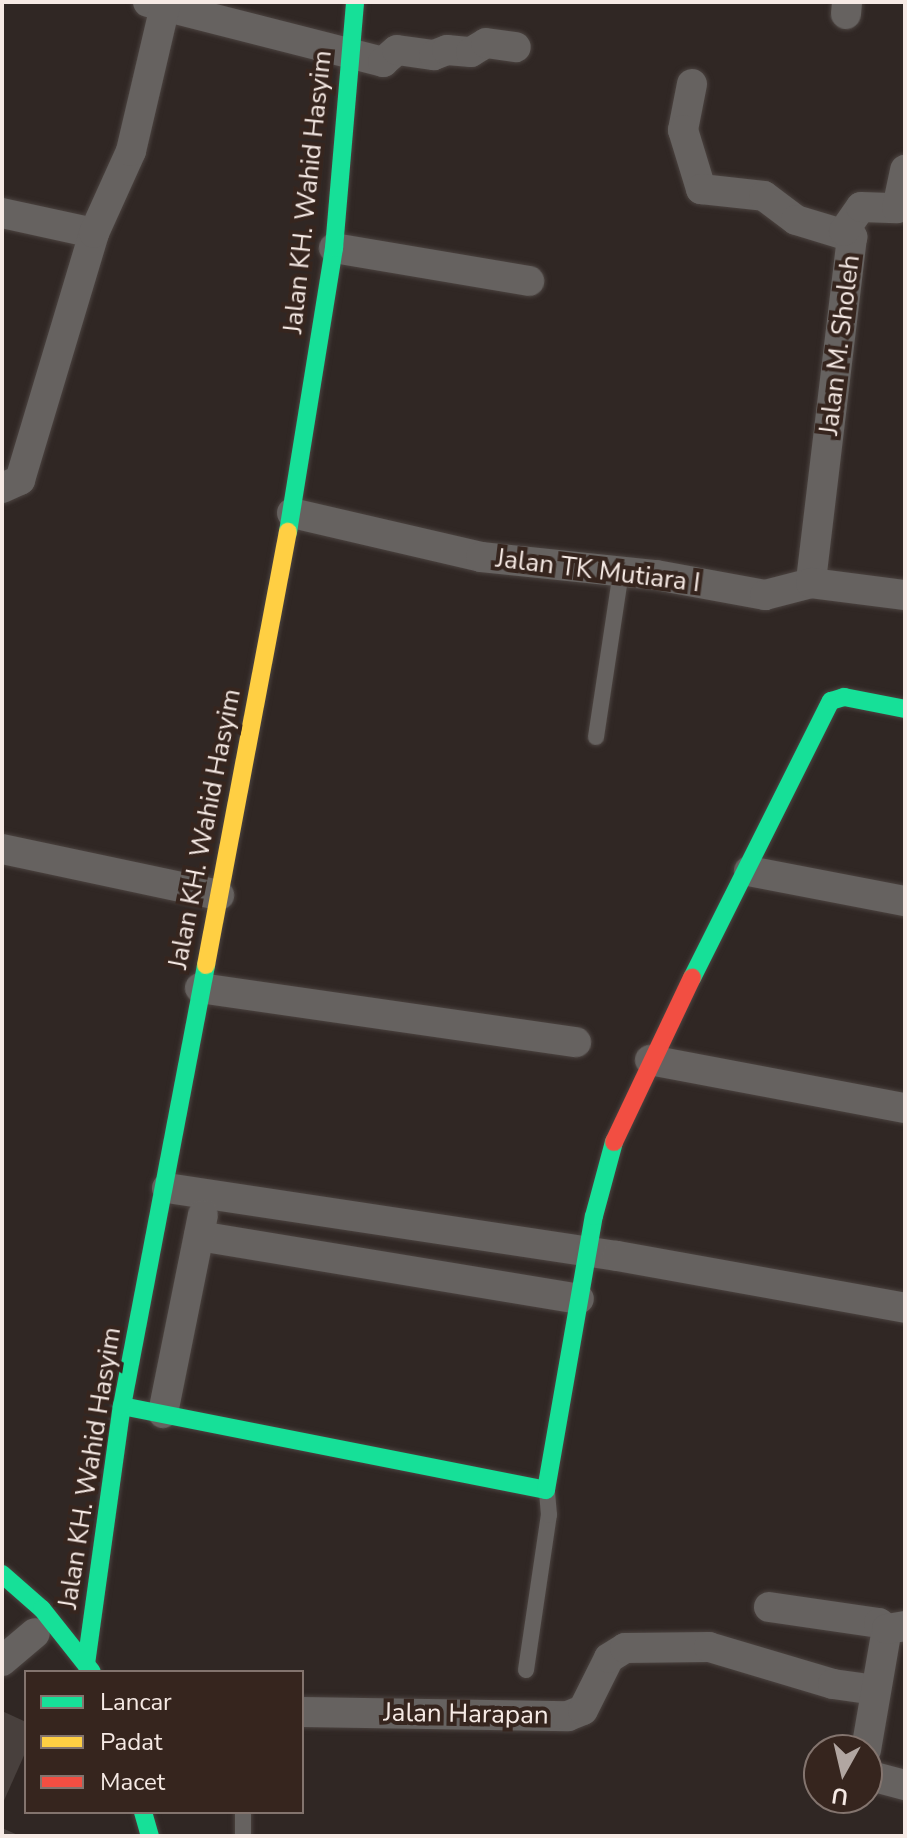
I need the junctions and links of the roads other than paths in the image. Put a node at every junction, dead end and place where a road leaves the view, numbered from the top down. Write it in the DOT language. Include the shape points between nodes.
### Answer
graph roads {
  1 [pos="355,2"];
  2 [pos="155,4"];
  3 [pos="516,47"];
  4 [pos="349,55"];
  5 [pos="692,84"];
  6 [pos="905,170"];
  7 [pos="2,213"];
  8 [pos="844,231"];
  9 [pos="94,233"];
  10 [pos="334,248"];
  11 [pos="529,281"];
  12 [pos="2,488"];
  13 [pos="292,513"];
  14 [pos="621,571"];
  15 [pos="811,583"];
  16 [pos="905,595"];
  17 [pos="905,709"];
  18 [pos="596,737"];
  19 [pos="2,849"];
  20 [pos="749,871"];
  21 [pos="219,895"];
  22 [pos="905,901"];
  23 [pos="200,988"];
  24 [pos="576,1042"];
  25 [pos="650,1060"];
  26 [pos="905,1108"];
  27 [pos="167,1188"];
  28 [pos="207,1194"];
  29 [pos="199,1236"];
  30 [pos="588,1251"];
  31 [pos="579,1299"];
  32 [pos="905,1308"];
  33 [pos="122,1406"];
  34 [pos="163,1413"];
  35 [pos="546,1490"];
  36 [pos="2,1574"];
  37 [pos="769,1607"];
  38 [pos="896,1628"];
  39 [pos="34,1633"];
  40 [pos="2,1661"];
  41 [pos="89,1668"];
  42 [pos="526,1670"];
  43 [pos="875,1690"];
  44 [pos="304,1712"];
  45 [pos="868,1734"];
  46 [pos="883,1779"];
  47 [pos="905,1785"];
  48 [pos="144,1814"];
  49 [pos="243,1814"];
  50 [pos="150,1836"];
  51 [pos="243,1836"];
  1 -- 4 [label="street, Jalan KH. Wahid Hasyim"];
  2 -- 4 [label="street"];
  2 -- 9 [label="street" via="131,151"];
  3 -- 4 [label="street" via="486,43 471,52 434,55 397,50 383,62"];
  4 -- 10 [label="street, Jalan KH. Wahid Hasyim"];
  5 -- 8 [label="street, Jalan M. Sholeh" via="683,130 701,189 764,196 801,222"];
  6 -- 8 [label="street" via="897,208 861,207"];
  7 -- 9 [label="street"];
  8 -- 15 [label="street, Jalan M. Sholeh" via="852,243"];
  9 -- 12 [label="street" via="20,480"];
  10 -- 11 [label="street"];
  10 -- 13 [label="street, Jalan KH. Wahid Hasyim"];
  13 -- 14 [label="street, Jalan TK Mutiara I" via="481,557"];
  13 -- 21 [label="street, Jalan KH. Wahid Hasyim"];
  14 -- 15 [label="street, Jalan TK Mutiara I" via="765,595"];
  14 -- 18 [label="lane"];
  15 -- 16 [label="street, Jalan TK Mutiara I"];
  17 -- 20 [label="street" via="844,697 831,701"];
  19 -- 21 [label="street"];
  20 -- 22 [label="street"];
  20 -- 25 [label="street"];
  21 -- 23 [label="street, Jalan KH. Wahid Hasyim"];
  23 -- 24 [label="street"];
  23 -- 27 [label="street, Jalan KH. Wahid Hasyim"];
  25 -- 26 [label="street"];
  25 -- 30 [label="street" via="618,1126"];
  27 -- 28 [label="street"];
  27 -- 33 [label="street, Jalan KH. Wahid Hasyim"];
  28 -- 29 [label="street"];
  28 -- 30 [label="street"];
  29 -- 31 [label="street"];
  29 -- 34 [label="street"];
  30 -- 31 [label="street"];
  30 -- 32 [label="street"];
  31 -- 35 [label="street"];
  33 -- 34 [label="street"];
  33 -- 41 [label="street, Jalan KH. Wahid Hasyim"];
  34 -- 35 [label="street"];
  35 -- 42 [label="lane" via="549,1515"];
  36 -- 41 [label="street" via="42,1609"];
  37 -- 38 [label="street"];
  38 -- 43 [label="street"];
  39 -- 40 [label="street"];
  43 -- 44 [label="street, Jalan Harapan" via="833,1684 709,1647 625,1648 609,1658 583,1710 568,1716"];
  43 -- 45 [label="street"];
  46 -- 47 [label="street"];
  48 -- 50 [label="street"];
  49 -- 51 [label="lane"];
}
